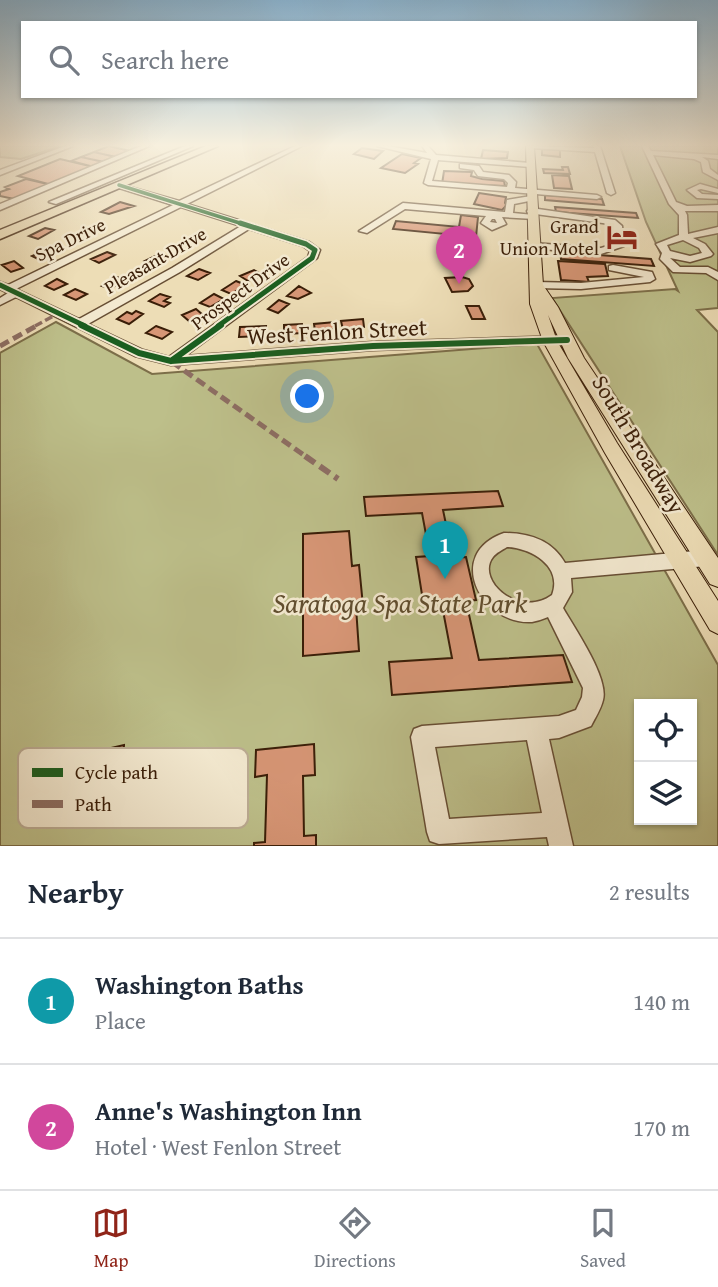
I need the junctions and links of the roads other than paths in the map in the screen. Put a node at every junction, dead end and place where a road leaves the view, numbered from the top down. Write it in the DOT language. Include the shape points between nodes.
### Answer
graph roads {
  1 [pos="54,185"];
  2 [pos="93,185"];
  3 [pos="117,185"];
  4 [pos="119,185"];
  5 [pos="219,185"];
  6 [pos="451,185"];
  7 [pos="531,185"];
  8 [pos="609,185"];
  9 [pos="511,188"];
  10 [pos="665,188"];
  11 [pos="716,189"];
  12 [pos="691,190"];
  13 [pos="611,193"];
  14 [pos="531,194"];
  15 [pos="32,195"];
  16 [pos="597,197"];
  17 [pos="718,197"];
  18 [pos="53,202"];
  19 [pos="3,204"];
  20 [pos="180,205"];
  21 [pos="67,206"];
  22 [pos="677,206"];
  23 [pos="718,208"];
  24 [pos="695,209"];
  25 [pos="531,214"];
  26 [pos="509,215"];
  27 [pos="248,226"];
  28 [pos="718,230"];
  29 [pos="364,231"];
  30 [pos="0,234"];
  31 [pos="684,237"];
  32 [pos="533,246"];
  33 [pos="667,253"];
  34 [pos="613,268"];
  35 [pos="713,270"];
  36 [pos="718,277"];
  37 [pos="536,285"];
  38 [pos="8,289"];
  39 [pos="0,302"];
  40 [pos="79,324"];
  41 [pos="558,340"];
  42 [pos="171,361"];
  43 [pos="706,558"];
  44 [pos="680,560"];
  45 [pos="561,571"];
  46 [pos="718,576"];
  47 [pos="552,606"];
  48 [pos="718,622"];
  49 [pos="536,729"];
  50 [pos="559,835"];
  1 -- 15 [label="street"];
  2 -- 18 [label="street"];
  3 -- 21 [label="highway"];
  4 -- 20 [label="street"];
  5 -- 20 [label="street, Spa Drive"];
  6 -- 9 [label="street"];
  7 -- 14 [label="main road, South Broadway"];
  8 -- 13 [label="street"];
  9 -- 14 [label="street"];
  10 -- 12 [label="street"];
  10 -- 22 [label="street"];
  11 -- 12 [label="street" via="700,186"];
  12 -- 17 [label="street" via="700,196"];
  14 -- 16 [label="street"];
  14 -- 25 [label="main road, South Broadway"];
  14 -- 26 [label="street" via="510,202"];
  15 -- 18 [label="street"];
  15 -- 19 [label="street"];
  18 -- 21 [label="street"];
  20 -- 27 [label="street"];
  20 -- 38 [label="street, Spa Drive"];
  21 -- 30 [label="highway"];
  22 -- 24 [label="street"];
  22 -- 31 [label="street" via="683,215"];
  23 -- 24 [label="street"];
  24 -- 28 [label="street"];
  25 -- 26 [label="street"];
  25 -- 32 [label="main road, South Broadway"];
  25 -- 32 [label="street" via="618,226 619,246 601,251"];
  26 -- 29 [label="street" via="403,206"];
  27 -- 40 [label="street, Pleasant Drive"];
  27 -- 42 [label="street, Prospect Drive" via="306,244 315,250 312,258"];
  28 -- 31 [label="street"];
  31 -- 33 [label="street" via="661,244"];
  31 -- 33 [label="street" via="708,254 690,259"];
  32 -- 37 [label="main road, South Broadway"];
  33 -- 35 [label="street" via="665,259 677,270"];
  34 -- 37 [label="street" via="648,274 650,279"];
  35 -- 36 [label="street"];
  37 -- 41 [label="main road, South Broadway" via="537,304"];
  38 -- 39 [label="street, Spa Drive"];
  38 -- 40 [label="street, West Fenlon Street"];
  40 -- 42 [label="street, West Fenlon Street" via="139,353"];
  41 -- 42 [label="street, West Fenlon Street" via="362,346"];
  41 -- 43 [label="main road, South Broadway"];
  41 -- 44 [label="main road, South Broadway"];
  43 -- 44 [label="street"];
  43 -- 46 [label="main road, South Broadway"];
  44 -- 45 [label="street"];
  44 -- 48 [label="main road, South Broadway"];
  45 -- 47 [label="street" via="561,597"];
  45 -- 47 [label="street" via="543,549 518,540 494,544 480,566 488,592 510,609 532,613"];
  47 -- 49 [label="street" via="588,674 593,699 583,718 574,723"];
  49 -- 50 [label="street"];
  49 -- 50 [label="street" via="422,737 439,832"];
}
